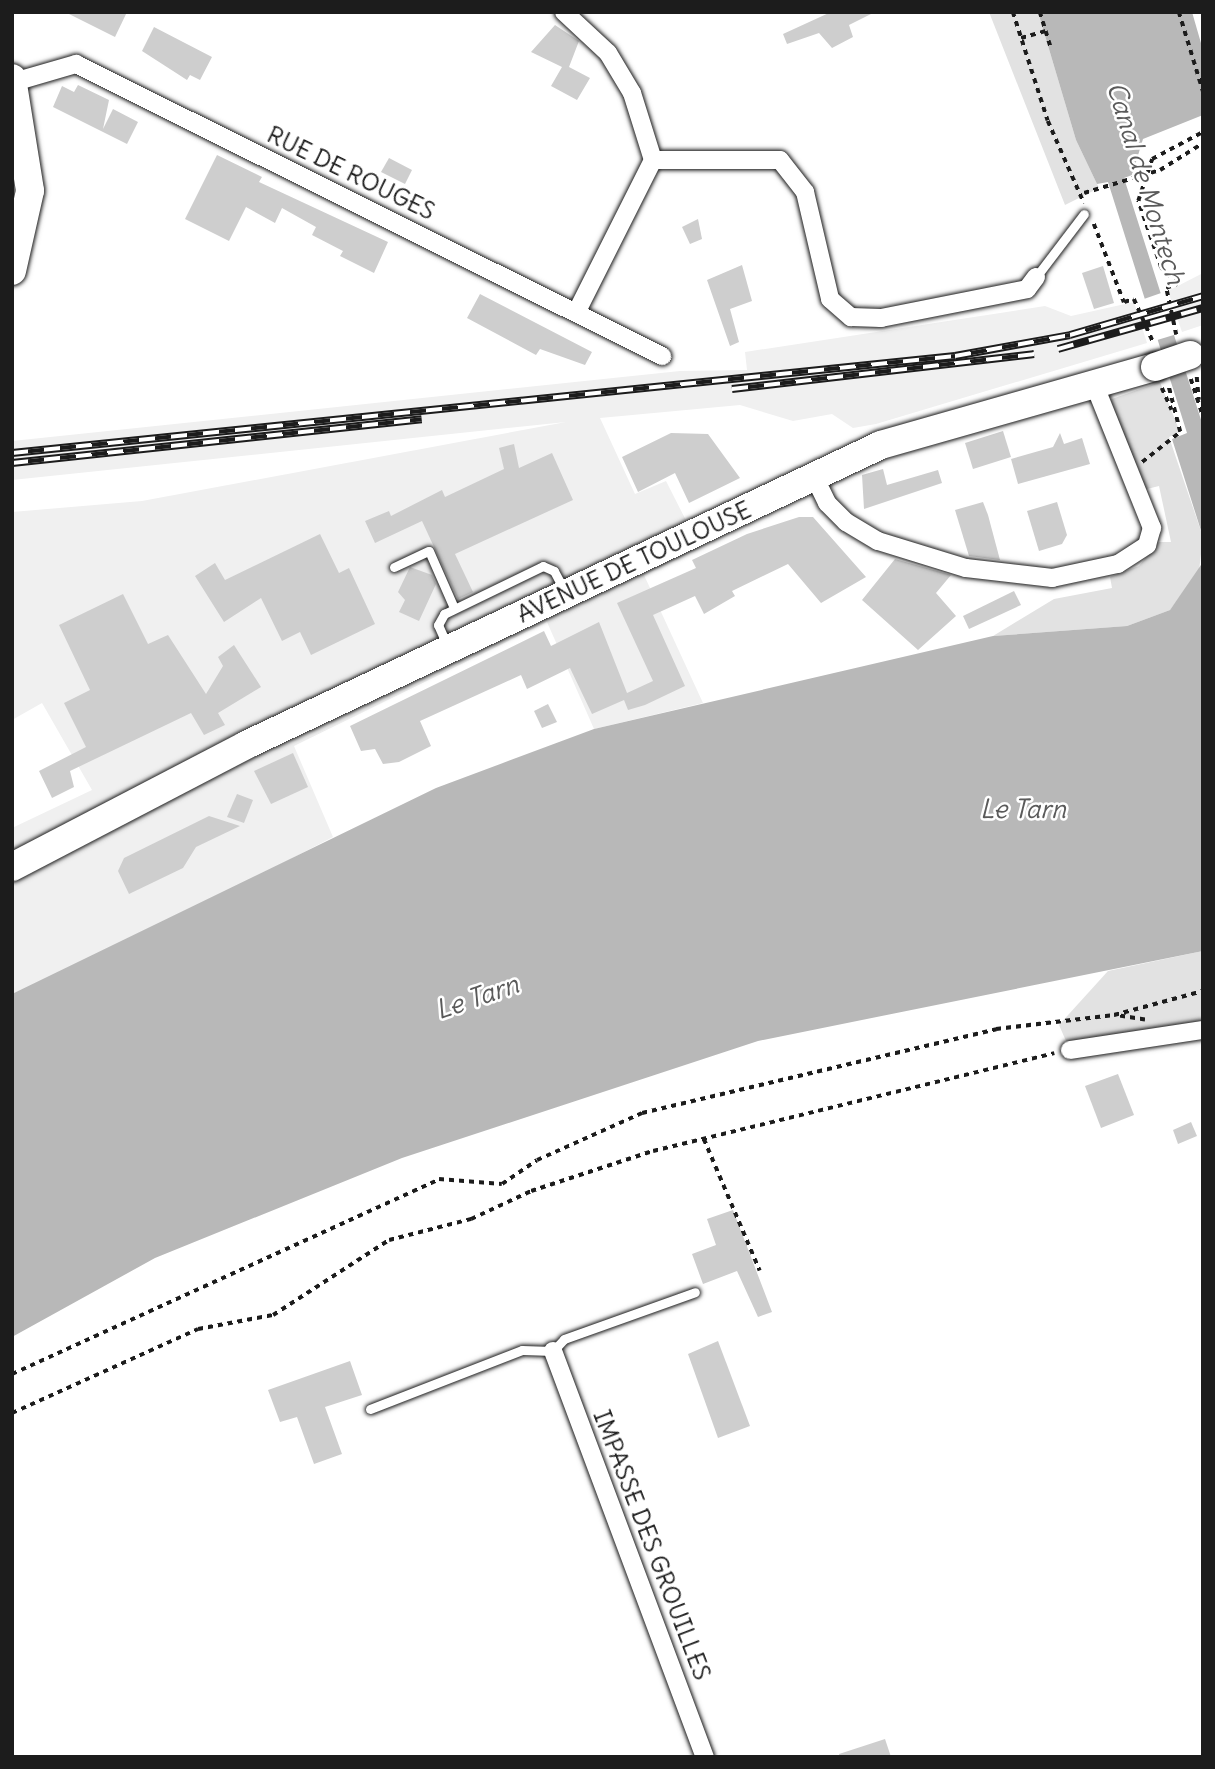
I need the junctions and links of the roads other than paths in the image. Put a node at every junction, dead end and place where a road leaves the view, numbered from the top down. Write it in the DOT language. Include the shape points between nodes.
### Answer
graph roads {
  1 [pos="564,12"];
  2 [pos="13,80"];
  3 [pos="653,160"];
  4 [pos="1084,214"];
  5 [pos="12,271"];
  6 [pos="1036,277"];
  7 [pos="576,313"];
  8 [pos="662,356"];
  9 [pos="1194,359"];
  10 [pos="1094,384"];
  11 [pos="814,476"];
  12 [pos="394,567"];
  13 [pos="566,594"];
  14 [pos="454,608"];
  15 [pos="449,649"];
  16 [pos="84,824"];
  17 [pos="12,850"];
  18 [pos="12,867"];
  19 [pos="1203,1030"];
  20 [pos="1070,1050"];
  21 [pos="695,1292"];
  22 [pos="553,1351"];
  23 [pos="370,1409"];
  24 [pos="705,1757"];
  1 -- 3 [label="street" via="608,53 632,93"];
  2 -- 5 [label="main road" via="30,191"];
  2 -- 7 [label="street, RUE DE ROUGES" via="76,64"];
  3 -- 6 [label="street" via="780,160 805,192 830,299 851,317 881,318 1027,289"];
  3 -- 7 [label="street"];
  4 -- 6 [label="lane"];
  7 -- 8 [label="street, RUE DE ROUGES"];
  9 -- 10 [label="main road, AVENUE DE TOULOUSE, bridge" via="1158,362"];
  10 -- 11 [label="main road, AVENUE DE TOULOUSE" via="881,444"];
  10 -- 11 [label="street" via="1152,528 1147,545 1118,564 1052,578 965,568 878,541 827,503"];
  11 -- 13 [label="main road, AVENUE DE TOULOUSE"];
  12 -- 14 [label="lane" via="429,551"];
  13 -- 14 [label="lane" via="554,570 543,566"];
  13 -- 15 [label="main road, AVENUE DE TOULOUSE"];
  14 -- 15 [label="lane" via="438,625"];
  15 -- 16 [label="main road, AVENUE DE TOULOUSE"];
  16 -- 17 [label="main road, AVENUE DE TOULOUSE"];
  16 -- 18 [label="main road, AVENUE DE TOULOUSE"];
  19 -- 20 [label="street"];
  21 -- 22 [label="lane" via="564,1339"];
  22 -- 23 [label="lane" via="522,1350"];
  22 -- 24 [label="street, IMPASSE DES GROUILLES"];
}
